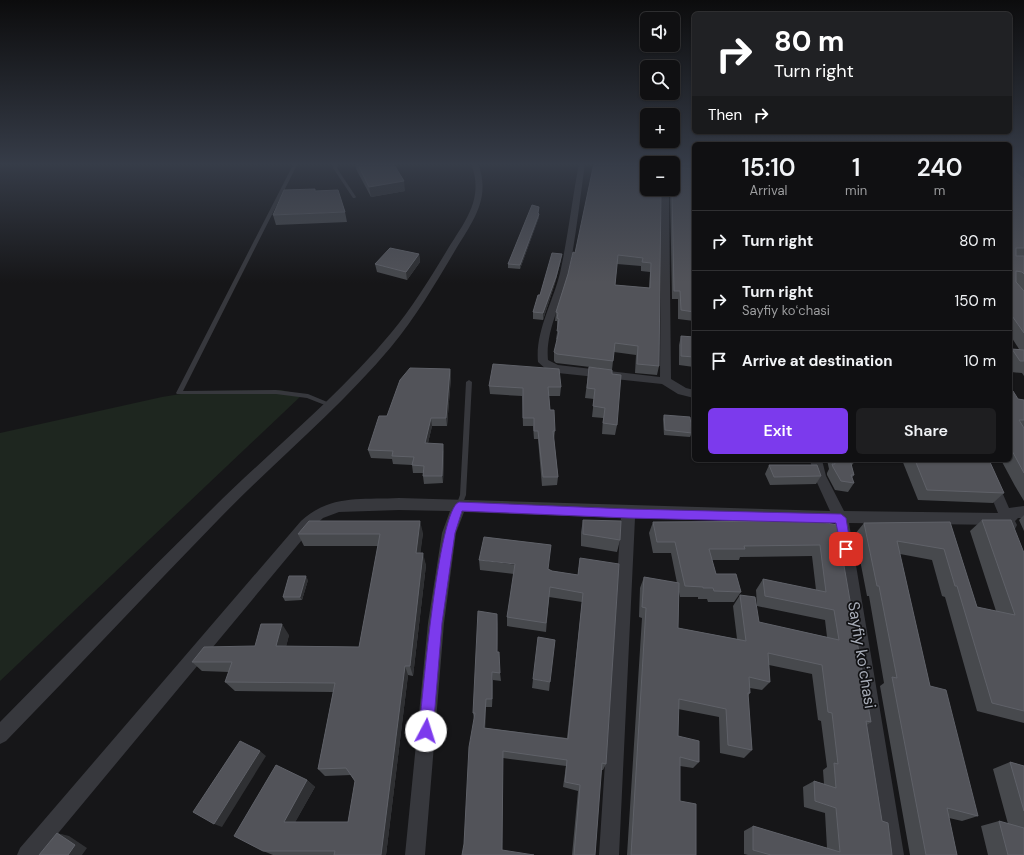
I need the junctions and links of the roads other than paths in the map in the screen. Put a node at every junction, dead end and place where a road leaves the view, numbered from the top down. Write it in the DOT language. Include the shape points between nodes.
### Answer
graph roads {
  1 [pos="276,203"];
  2 [pos="477,203"];
  3 [pos="575,203"];
  4 [pos="665,203"];
  5 [pos="665,381"];
  6 [pos="469,382"];
  7 [pos="692,393"];
  8 [pos="330,405"];
  9 [pos="816,462"];
  10 [pos="983,462"];
  11 [pos="459,506"];
  12 [pos="1024,512"];
  13 [pos="628,513"];
  14 [pos="841,518"];
  15 [pos="1009,519"];
  16 [pos="1012,535"];
  17 [pos="0,735"];
  18 [pos="27,855"];
  19 [pos="415,855"];
  20 [pos="609,855"];
  21 [pos="894,855"];
  1 -- 8 [label="lane" via="179,393 276,392 308,396"];
  2 -- 8 [label="street" via="419,304 387,345"];
  3 -- 5 [label="street" via="564,273 550,318 542,362 558,369"];
  4 -- 5 [label="street"];
  5 -- 7 [label="street"];
  6 -- 11 [label="lane" via="463,495"];
  8 -- 17 [label="street" via="234,495"];
  9 -- 14 [label="street, Sayfiy koʻchasi" via="820,476"];
  10 -- 15 [label="street"];
  11 -- 13 [label="street"];
  11 -- 18 [label="street" via="351,505 328,508 318,514"];
  11 -- 19 [label="street" via="449,533 436,623"];
  12 -- 15 [label="street" via="1014,512"];
  13 -- 14 [label="street"];
  13 -- 20 [label="street"];
  14 -- 15 [label="street"];
  14 -- 21 [label="street, Sayfiy koʻchasi"];
  15 -- 16 [label="street"];
}
